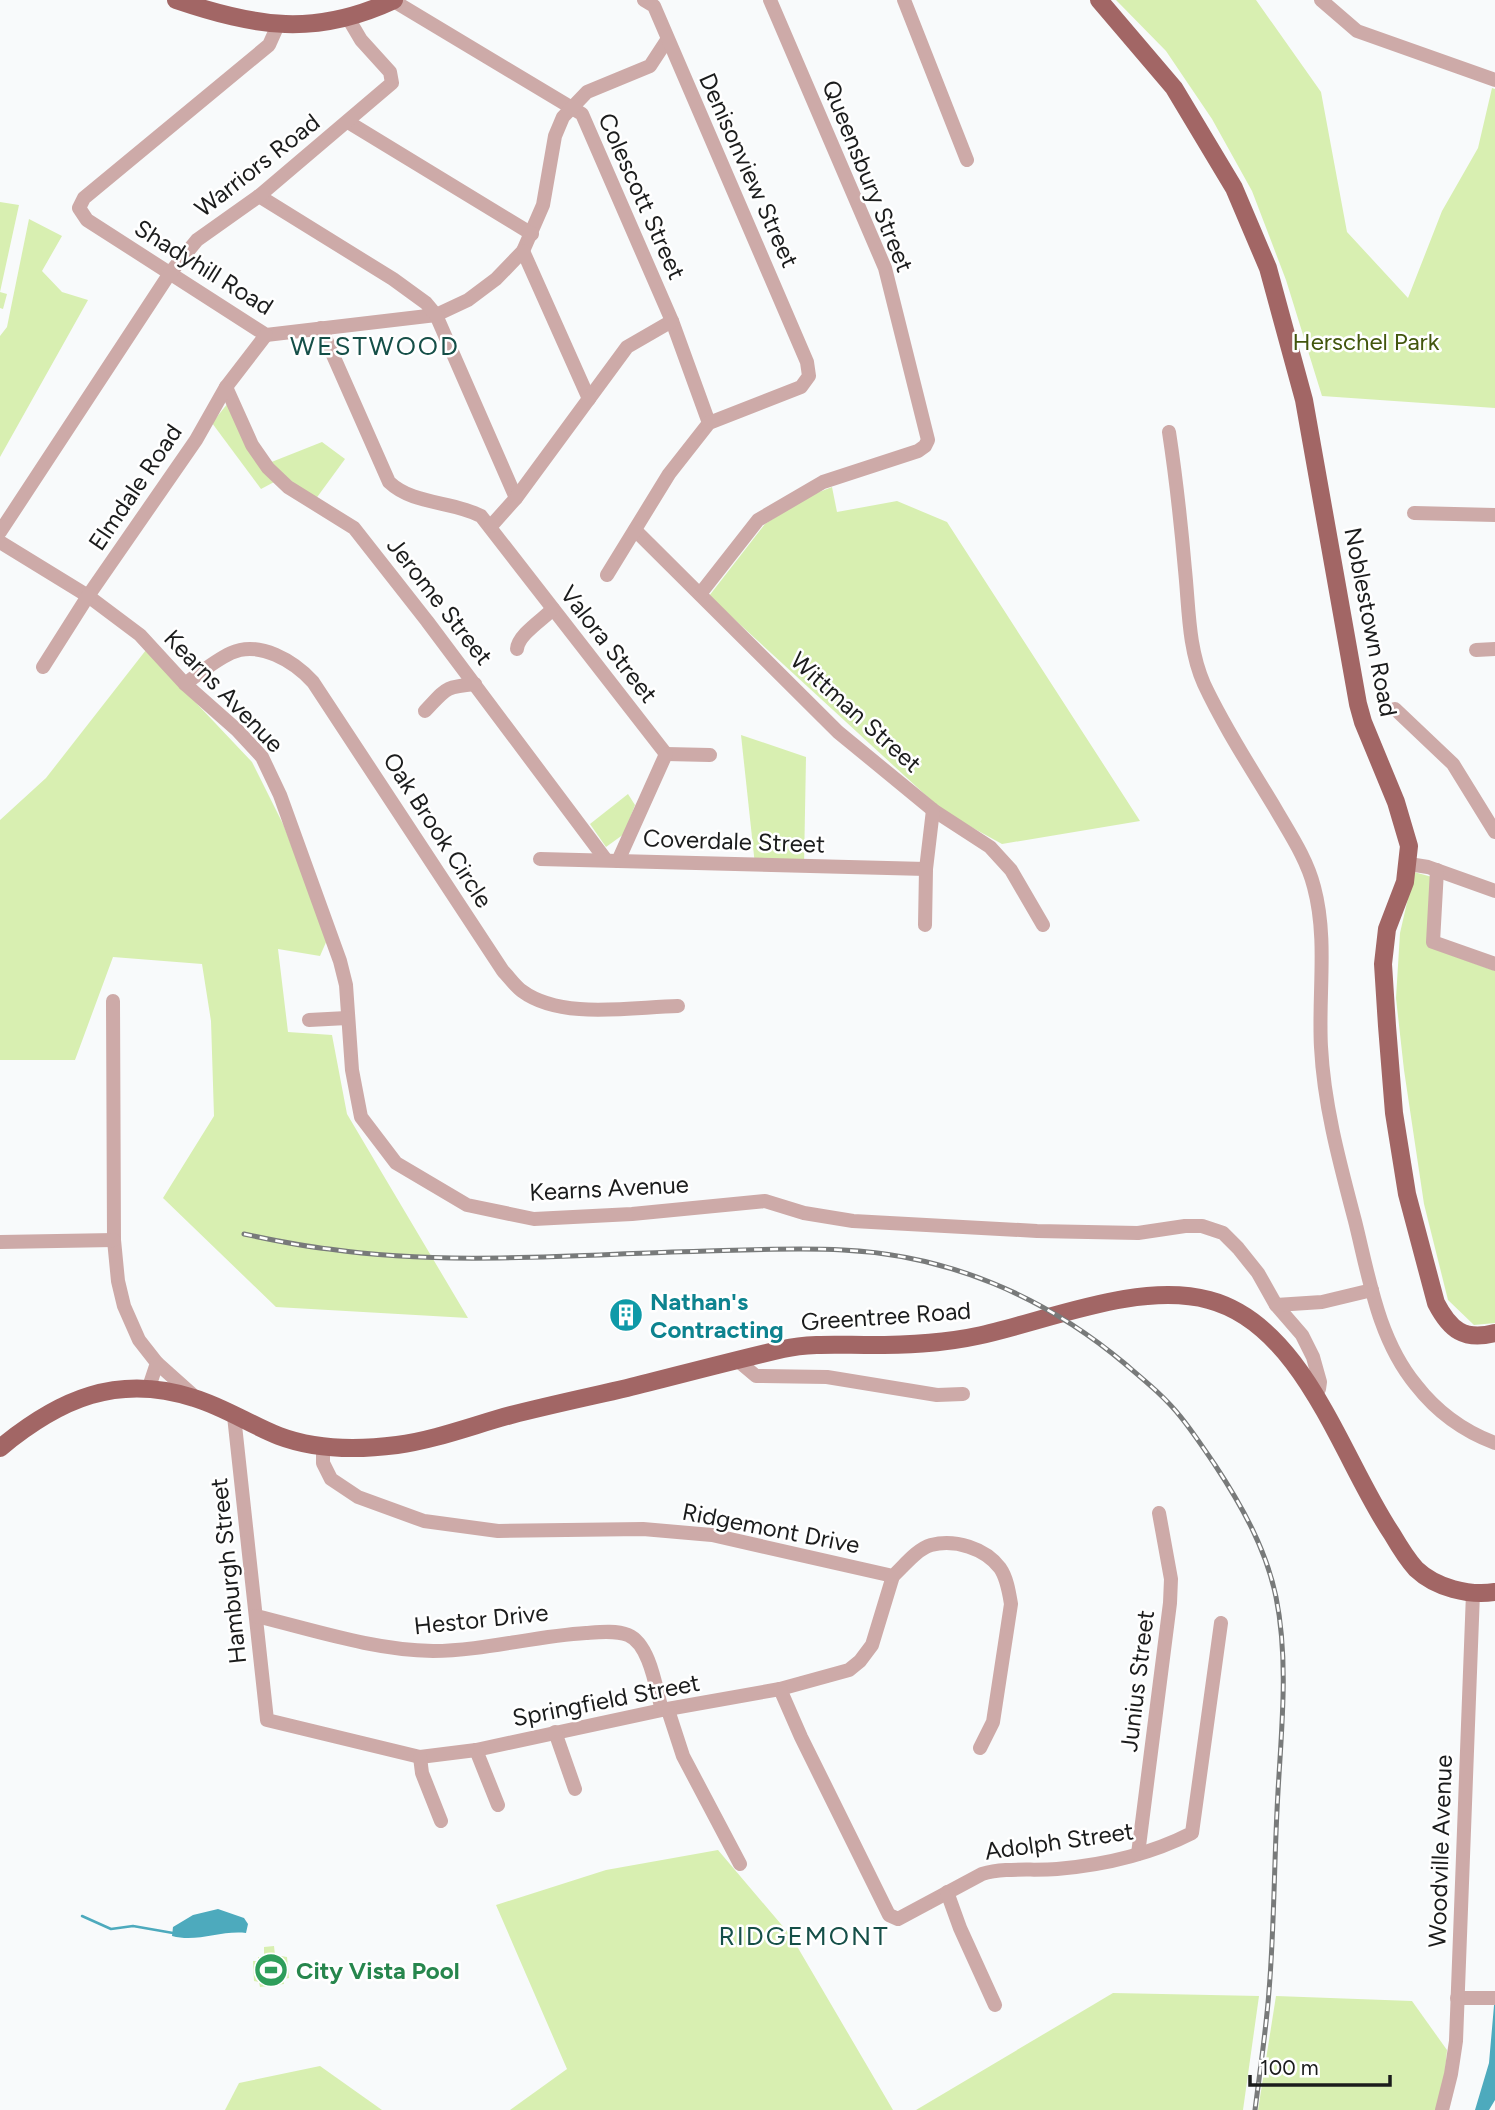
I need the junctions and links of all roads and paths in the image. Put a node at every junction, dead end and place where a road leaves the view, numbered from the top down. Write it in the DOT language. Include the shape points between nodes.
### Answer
graph roads {
  1 [pos="176,0"];
  2 [pos="393,0"];
  3 [pos="644,0"];
  4 [pos="770,0"];
  5 [pos="904,0"];
  6 [pos="1099,0"];
  7 [pos="1321,0"];
  8 [pos="348,18"];
  9 [pos="278,25"];
  10 [pos="667,40"];
  11 [pos="1495,80"];
  12 [pos="573,107"];
  13 [pos="348,122"];
  14 [pos="967,160"];
  15 [pos="258,196"];
  16 [pos="532,234"];
  17 [pos="523,251"];
  18 [pos="170,273"];
  19 [pos="436,315"];
  20 [pos="672,321"];
  21 [pos="321,327"];
  22 [pos="266,335"];
  23 [pos="226,387"];
  24 [pos="589,399"];
  25 [pos="709,423"];
  26 [pos="1169,432"];
  27 [pos="516,498"];
  28 [pos="1413,513"];
  29 [pos="1494,519"];
  30 [pos="491,526"];
  31 [pos="635,530"];
  32 [pos="0,533"];
  33 [pos="0,542"];
  34 [pos="607,575"];
  35 [pos="700,594"];
  36 [pos="88,596"];
  37 [pos="553,609"];
  38 [pos="517,649"];
  39 [pos="1495,649"];
  40 [pos="1476,650"];
  41 [pos="43,667"];
  42 [pos="185,684"];
  43 [pos="475,684"];
  44 [pos="1395,709"];
  45 [pos="425,711"];
  46 [pos="666,754"];
  47 [pos="710,755"];
  48 [pos="933,810"];
  49 [pos="1495,832"];
  50 [pos="540,859"];
  51 [pos="612,860"];
  52 [pos="1409,864"];
  53 [pos="926,869"];
  54 [pos="1437,870"];
  55 [pos="1495,891"];
  56 [pos="926,925"];
  57 [pos="1043,925"];
  58 [pos="1495,964"];
  59 [pos="113,1001"];
  60 [pos="678,1006"];
  61 [pos="347,1018"];
  62 [pos="309,1020"];
  63 [pos="114,1240"];
  64 [pos="0,1242"];
  65 [pos="1372,1290"];
  66 [pos="1276,1304"];
  67 [pos="1495,1333"];
  68 [pos="737,1360"];
  69 [pos="157,1363"];
  70 [pos="149,1387"];
  71 [pos="962,1394"];
  72 [pos="1314,1395"];
  73 [pos="196,1398"];
  74 [pos="234,1416"];
  75 [pos="1495,1443"];
  76 [pos="324,1447"];
  77 [pos="0,1448"];
  78 [pos="1158,1513"];
  79 [pos="893,1576"];
  80 [pos="1495,1592"];
  81 [pos="1473,1593"];
  82 [pos="256,1616"];
  83 [pos="1221,1623"];
  84 [pos="780,1689"];
  85 [pos="665,1710"];
  86 [pos="267,1720"];
  87 [pos="555,1732"];
  88 [pos="980,1748"];
  89 [pos="476,1750"];
  90 [pos="420,1757"];
  91 [pos="575,1789"];
  92 [pos="498,1805"];
  93 [pos="442,1821"];
  94 [pos="1138,1854"];
  95 [pos="740,1864"];
  96 [pos="947,1892"];
  97 [pos="1457,1998"];
  98 [pos="1495,1998"];
  99 [pos="995,2005"];
  100 [pos="1442,2110"];
  1 -- 9 [label="main road"];
  2 -- 8 [label="main road"];
  2 -- 12 [label="street, Colescott Street"];
  3 -- 10 [label="street, Denisonview Street" via="654,6"];
  4 -- 35 [label="street, Queensbury Street" via="885,268 928,440 918,451 823,482 758,520"];
  5 -- 14 [label="street"];
  6 -- 52 [label="main road, Noblestown Road" via="1174,88 1234,188 1268,268 1304,400 1358,704 1405,830"];
  7 -- 11 [label="street" via="1357,31"];
  8 -- 9 [label="main road"];
  8 -- 13 [label="street, Warriors Road" via="390,72 393,83"];
  9 -- 18 [label="street, Shadyhill Road" via="269,45 84,198 79,208 88,220"];
  10 -- 12 [label="street, Shadyhill Road" via="650,66 587,92"];
  10 -- 25 [label="street, Denisonview Street" via="807,362 809,376 801,387"];
  12 -- 16 [label="street, Shadyhill Road" via="555,136 543,205"];
  12 -- 20 [label="street, Colescott Street" via="582,114"];
  13 -- 15 [label="street, Warriors Road"];
  13 -- 16 [label="street"];
  15 -- 18 [label="street, Warriors Road" via="197,240"];
  15 -- 19 [label="street" via="393,279"];
  16 -- 17 [label="street, Shadyhill Road"];
  17 -- 19 [label="street, Shadyhill Road" via="496,279"];
  17 -- 24 [label="street"];
  18 -- 22 [label="street, Shadyhill Road"];
  18 -- 32 [label="street, Warriors Road"];
  19 -- 21 [label="street, Shadyhill Road"];
  19 -- 27 [label="street"];
  20 -- 24 [label="street" via="627,347"];
  20 -- 25 [label="street, Colescott Street"];
  21 -- 22 [label="street, Shadyhill Road"];
  21 -- 30 [label="street" via="384,474 396,489 468,509"];
  22 -- 23 [label="street, Elmdale Road"];
  23 -- 36 [label="street, Elmdale Road" via="196,440"];
  23 -- 43 [label="street, Jerome Street" via="252,445 268,468 354,528"];
  24 -- 27 [label="street"];
  25 -- 31 [label="street" via="669,474"];
  26 -- 65 [label="street" via="1191,645 1203,682 1305,860 1316,896 1322,1062 1334,1138"];
  27 -- 30 [label="street"];
  28 -- 29 [label="street"];
  30 -- 37 [label="street, Valora Street"];
  31 -- 34 [label="street"];
  31 -- 35 [label="street, Wittman Street"];
  33 -- 36 [label="street, Kearns Avenue"];
  35 -- 48 [label="street, Wittman Street" via="838,732"];
  36 -- 41 [label="street, Elmdale Road"];
  36 -- 42 [label="street, Kearns Avenue" via="140,635"];
  37 -- 38 [label="street" via="524,634"];
  37 -- 46 [label="street, Valora Street"];
  39 -- 40 [label="street"];
  42 -- 60 [label="street, Oak Brook Circle" via="239,651 265,652 301,668 503,971 522,991 551,1005 579,1009"];
  42 -- 61 [label="street, Kearns Avenue" via="254,748 272,775 340,961"];
  43 -- 45 [label="street" via="452,686"];
  43 -- 51 [label="street, Jerome Street"];
  44 -- 49 [label="street" via="1453,764"];
  46 -- 47 [label="street"];
  46 -- 51 [label="street"];
  48 -- 53 [label="street"];
  48 -- 57 [label="street, Wittman Street" via="990,847 1011,870"];
  50 -- 51 [label="street, Coverdale Street"];
  51 -- 53 [label="street, Coverdale Street"];
  52 -- 54 [label="street"];
  52 -- 67 [label="main road, Noblestown Road" via="1387,929 1383,964 1394,1113 1407,1194 1442,1315 1455,1329 1471,1336"];
  53 -- 56 [label="street"];
  54 -- 55 [label="street"];
  54 -- 58 [label="street" via="1433,942"];
  59 -- 63 [label="street"];
  61 -- 62 [label="street"];
  61 -- 66 [label="street, Kearns Avenue" via="361,1118 396,1163 467,1205 534,1219 765,1201 853,1221 1138,1233 1202,1226 1223,1233 1238,1248"];
  63 -- 64 [label="street"];
  63 -- 69 [label="street" via="124,1306 139,1340"];
  65 -- 66 [label="street" via="1322,1302"];
  65 -- 75 [label="street" via="1394,1353 1415,1385 1457,1424"];
  66 -- 72 [label="street, Kearns Avenue" via="1302,1335 1313,1357 1320,1382"];
  68 -- 71 [label="street" via="756,1376 827,1377 937,1395"];
  68 -- 72 [label="main road, Greentree Road" via="789,1348 944,1342 1116,1301 1185,1296 1225,1305 1250,1318 1293,1362"];
  68 -- 76 [label="main road, Greentree Road" via="401,1445"];
  69 -- 70 [label="street"];
  69 -- 73 [label="street"];
  70 -- 73 [label="main road, Greentree Road"];
  70 -- 77 [label="main road, Greentree Road" via="95,1393 58,1407"];
  72 -- 81 [label="main road, Greentree Road" via="1373,1506 1416,1568 1444,1586"];
  73 -- 74 [label="main road, Greentree Road"];
  74 -- 76 [label="main road, Greentree Road" via="283,1437"];
  74 -- 82 [label="street, Hamburgh Street"];
  76 -- 79 [label="street, Ridgemont Drive" via="323,1463 331,1479 358,1497 424,1521 498,1531 643,1529 712,1535"];
  78 -- 94 [label="street, Junius Street" via="1171,1579 1170,1603"];
  79 -- 84 [label="street, Springfield Street" via="872,1646 860,1661 849,1670"];
  79 -- 88 [label="street" via="930,1545 973,1547 1000,1568 1011,1604 993,1722"];
  80 -- 81 [label="main road, Greentree Road"];
  81 -- 97 [label="street, Woodville Avenue"];
  82 -- 85 [label="street, Hestor Drive" via="387,1648 415,1650 550,1635 628,1635 646,1654"];
  82 -- 86 [label="street, Hamburgh Street"];
  83 -- 94 [label="street, Adolph Street" via="1192,1833"];
  84 -- 85 [label="street, Springfield Street"];
  84 -- 96 [label="street, Adolph Street" via="889,1915 898,1919"];
  85 -- 87 [label="street, Springfield Street"];
  85 -- 95 [label="street, Hestor Drive" via="708,1807"];
  86 -- 90 [label="street, Springfield Street"];
  87 -- 89 [label="street, Springfield Street"];
  87 -- 91 [label="street"];
  89 -- 90 [label="street, Springfield Street"];
  89 -- 92 [label="street"];
  90 -- 93 [label="street"];
  94 -- 96 [label="street, Adolph Street" via="1057,1869 996,1870"];
  96 -- 99 [label="street"];
  97 -- 98 [label="street"];
  97 -- 100 [label="street, Woodville Avenue" via="1454,2056"];
}
